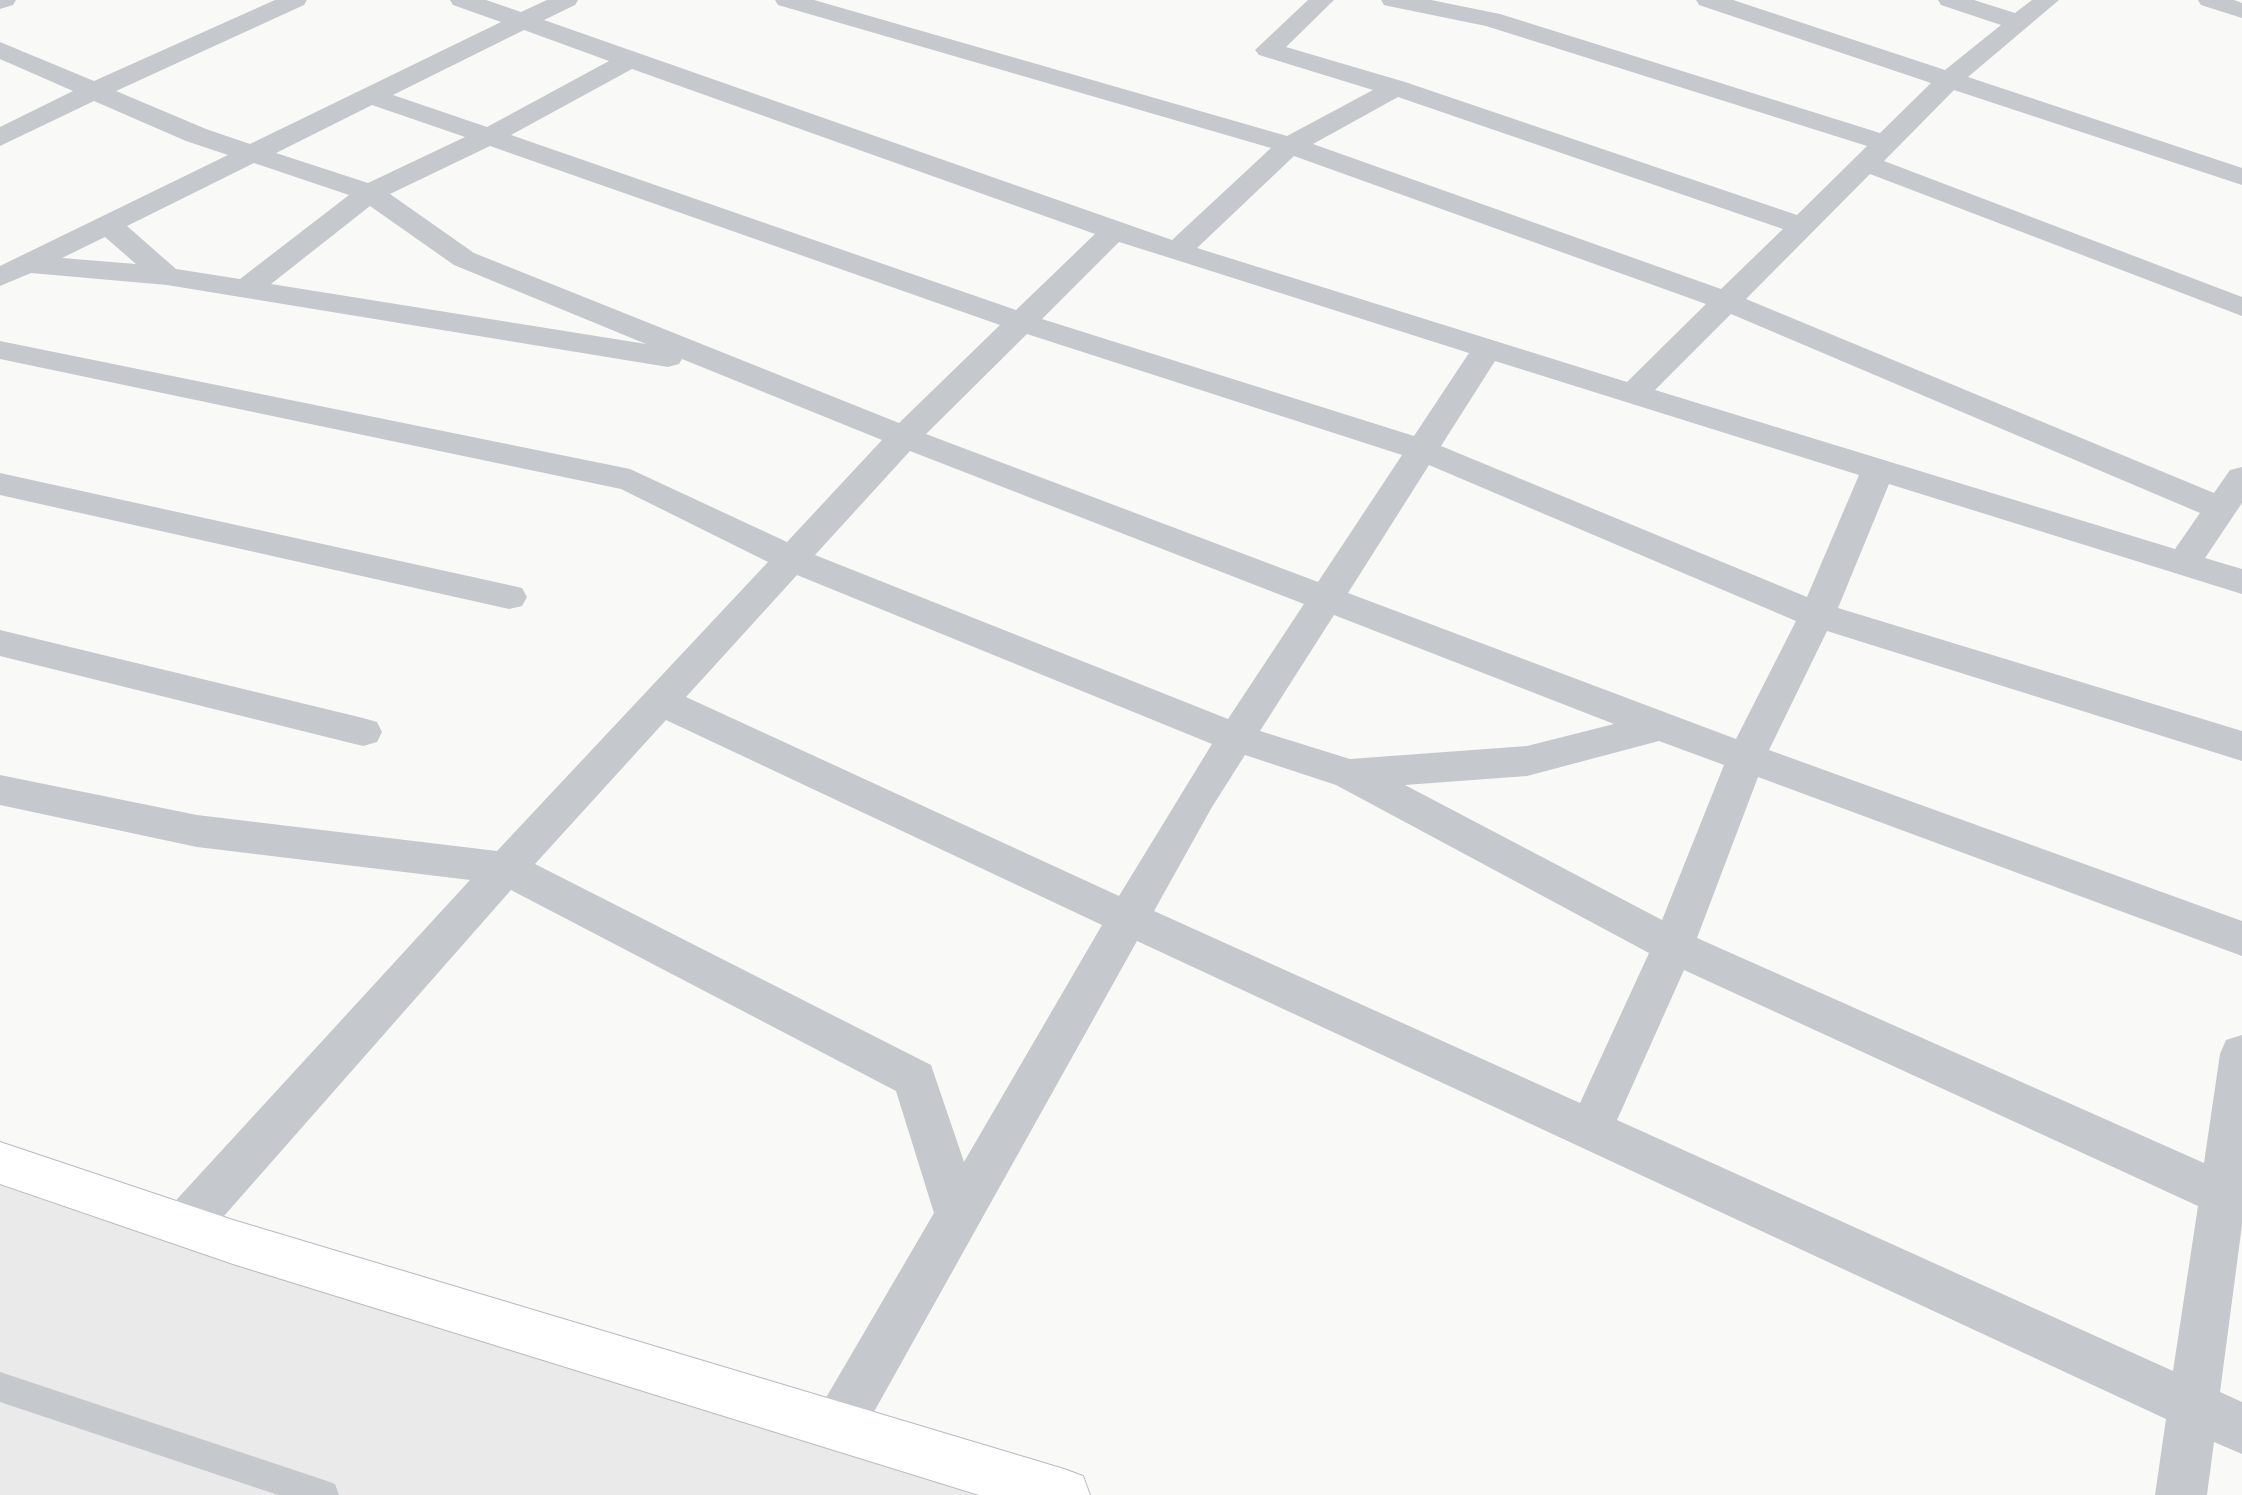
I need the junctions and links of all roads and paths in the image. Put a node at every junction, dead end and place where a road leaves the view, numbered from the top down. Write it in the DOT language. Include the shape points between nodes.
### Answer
graph roads {
  1 [pos="295,0"];
  2 [pos="463,0"];
  3 [pos="566,0"];
  4 [pos="788,0"];
  5 [pos="1322,0"];
  6 [pos="1393,0"];
  7 [pos="1708,0"];
  8 [pos="1950,0"];
  9 [pos="2047,0"];
  10 [pos="2210,0"];
  11 [pos="1499,10"];
  12 [pos="2242,11"];
  13 [pos="522,21"];
  14 [pos="2019,23"];
  15 [pos="0,50"];
  16 [pos="630,60"];
  17 [pos="1950,79"];
  18 [pos="1396,88"];
  19 [pos="93,91"];
  20 [pos="372,96"];
  21 [pos="488,137"];
  22 [pos="0,138"];
  23 [pos="1290,145"];
  24 [pos="1875,153"];
  25 [pos="252,154"];
  26 [pos="2242,177"];
  27 [pos="370,193"];
  28 [pos="108,225"];
  29 [pos="1802,226"];
  30 [pos="1114,231"];
  31 [pos="1177,251"];
  32 [pos="28,264"];
  33 [pos="167,276"];
  34 [pos="0,277"];
  35 [pos="245,289"];
  36 [pos="1726,301"];
  37 [pos="2242,307"];
  38 [pos="1021,322"];
  39 [pos="1488,349"];
  40 [pos="0,350"];
  41 [pos="33,357"];
  42 [pos="735,368"];
  43 [pos="0,382"];
  44 [pos="1633,394"];
  45 [pos="904,437"];
  46 [pos="1422,450"];
  47 [pos="1878,470"];
  48 [pos="2242,478"];
  49 [pos="0,484"];
  50 [pos="2221,509"];
  51 [pos="792,559"];
  52 [pos="2183,564"];
  53 [pos="2242,582"];
  54 [pos="509,597"];
  55 [pos="1325,597"];
  56 [pos="1817,615"];
  57 [pos="0,643"];
  58 [pos="662,702"];
  59 [pos="1660,726"];
  60 [pos="363,732"];
  61 [pos="1234,737"];
  62 [pos="2242,746"];
  63 [pos="1746,757"];
  64 [pos="1350,774"];
  65 [pos="0,790"];
  66 [pos="506,868"];
  67 [pos="1127,918"];
  68 [pos="2242,939"];
  69 [pos="1673,946"];
  70 [pos="2242,1054"];
  71 [pos="1590,1130"];
  72 [pos="0,1163"];
  73 [pos="2232,1199"];
  74 [pos="958,1216"];
  75 [pos="185,1225"];
  76 [pos="0,1387"];
  77 [pos="2193,1406"];
  78 [pos="838,1426"];
  79 [pos="2242,1428"];
  80 [pos="324,1495"];
  81 [pos="1064,1495"];
  82 [pos="2181,1495"];
  1 -- 19 [label="street"];
  2 -- 13 [label="street"];
  3 -- 13 [label="street"];
  4 -- 23 [label="street"];
  5 -- 18 [label="street" via="1268,50"];
  6 -- 11 [label="street"];
  7 -- 17 [label="street"];
  8 -- 14 [label="street"];
  9 -- 14 [label="street"];
  10 -- 12 [label="street"];
  11 -- 24 [label="street"];
  13 -- 16 [label="street"];
  13 -- 20 [label="street"];
  14 -- 17 [label="street"];
  15 -- 19 [label="street"];
  16 -- 21 [label="street"];
  16 -- 30 [label="street"];
  17 -- 24 [label="street"];
  17 -- 26 [label="street"];
  18 -- 23 [label="street"];
  18 -- 29 [label="street"];
  19 -- 22 [label="street"];
  19 -- 25 [label="street"];
  20 -- 21 [label="street"];
  20 -- 25 [label="street"];
  21 -- 27 [label="street"];
  21 -- 38 [label="street"];
  23 -- 31 [label="street"];
  23 -- 36 [label="street"];
  24 -- 29 [label="street"];
  24 -- 37 [label="street"];
  25 -- 27 [label="street"];
  25 -- 28 [label="street"];
  27 -- 35 [label="street"];
  27 -- 42 [label="street" via="464,259"];
  28 -- 32 [label="street"];
  28 -- 33 [label="street"];
  29 -- 36 [label="street"];
  30 -- 31 [label="street"];
  30 -- 38 [label="street"];
  31 -- 39 [label="street"];
  32 -- 33 [label="street"];
  32 -- 34 [label="street"];
  33 -- 35 [label="street"];
  35 -- 42 [label="street"];
  36 -- 44 [label="street"];
  36 -- 50 [label="street"];
  38 -- 45 [label="street"];
  38 -- 46 [label="street"];
  39 -- 44 [label="street"];
  39 -- 46 [label="street"];
  40 -- 41 [label="street"];
  41 -- 43 [label="street"];
  41 -- 51 [label="street" via="631,480"];
  42 -- 45 [label="street"];
  44 -- 47 [label="street"];
  45 -- 51 [label="street"];
  45 -- 55 [label="street"];
  46 -- 55 [label="street"];
  46 -- 56 [label="street"];
  47 -- 52 [label="street"];
  47 -- 56 [label="street"];
  48 -- 50 [label="street"];
  49 -- 54 [label="street"];
  50 -- 52 [label="street"];
  51 -- 58 [label="street"];
  51 -- 61 [label="street"];
  52 -- 53 [label="street"];
  55 -- 59 [label="street"];
  55 -- 61 [label="street"];
  56 -- 62 [label="street"];
  56 -- 63 [label="street"];
  57 -- 60 [label="street"];
  58 -- 66 [label="street"];
  58 -- 67 [label="street"];
  59 -- 63 [label="street"];
  59 -- 64 [label="street" via="1527,761"];
  61 -- 64 [label="street"];
  61 -- 67 [label="street"];
  63 -- 68 [label="street"];
  63 -- 69 [label="street"];
  64 -- 69 [label="street"];
  65 -- 66 [label="street" via="197,831"];
  66 -- 74 [label="street" via="915,1079"];
  66 -- 75 [label="street"];
  67 -- 71 [label="street"];
  67 -- 74 [label="street"];
  69 -- 71 [label="street"];
  69 -- 73 [label="street"];
  70 -- 73 [label="street"];
  71 -- 77 [label="street"];
  72 -- 75 [label="main road"];
  73 -- 77 [label="street"];
  74 -- 78 [label="street"];
  75 -- 78 [label="main road"];
  76 -- 80 [label="lane"];
  77 -- 79 [label="street"];
  77 -- 82 [label="street"];
  78 -- 81 [label="main road"];
}
